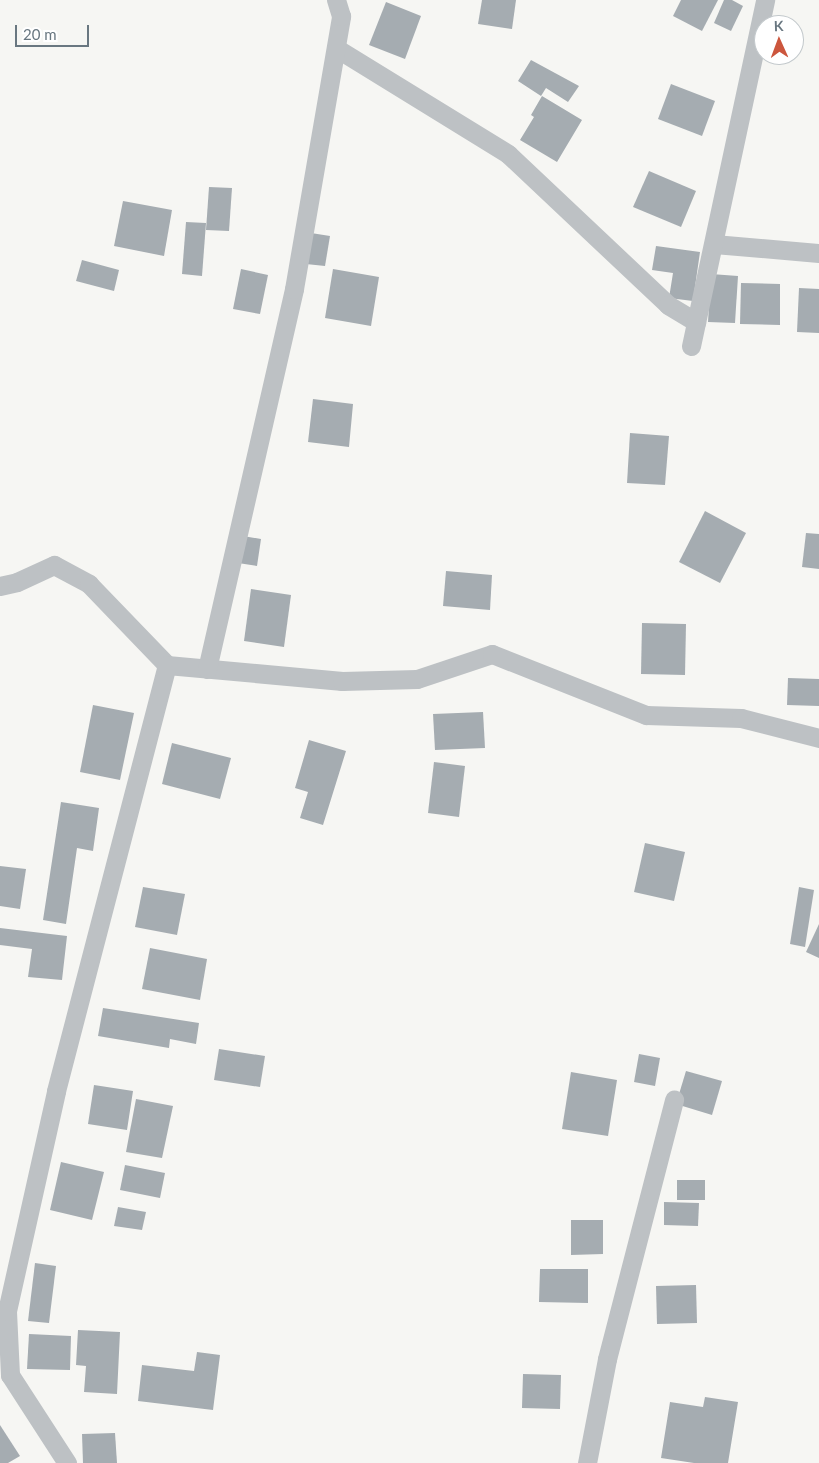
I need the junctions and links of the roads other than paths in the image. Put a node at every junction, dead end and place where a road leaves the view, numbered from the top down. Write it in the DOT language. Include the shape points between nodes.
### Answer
graph roads {
  1 [pos="336,0"];
  2 [pos="765,0"];
  3 [pos="336,48"];
  4 [pos="714,244"];
  5 [pos="819,253"];
  6 [pos="696,322"];
  7 [pos="691,346"];
  8 [pos="0,586"];
  9 [pos="167,665"];
  10 [pos="207,669"];
  11 [pos="819,738"];
  12 [pos="674,1100"];
  13 [pos="67,1463"];
  14 [pos="587,1463"];
  1 -- 3 [label="street" via="341,16"];
  2 -- 4 [label="street"];
  3 -- 6 [label="street" via="508,154 668,305"];
  3 -- 10 [label="street" via="294,289"];
  4 -- 5 [label="street"];
  4 -- 6 [label="street"];
  6 -- 7 [label="street"];
  8 -- 9 [label="street" via="54,565 89,584"];
  9 -- 10 [label="street"];
  9 -- 13 [label="street" via="56,1091 7,1310 10,1375"];
  10 -- 11 [label="street" via="342,681 417,679 492,654 646,715 741,718"];
  12 -- 14 [label="street" via="607,1359"];
}
